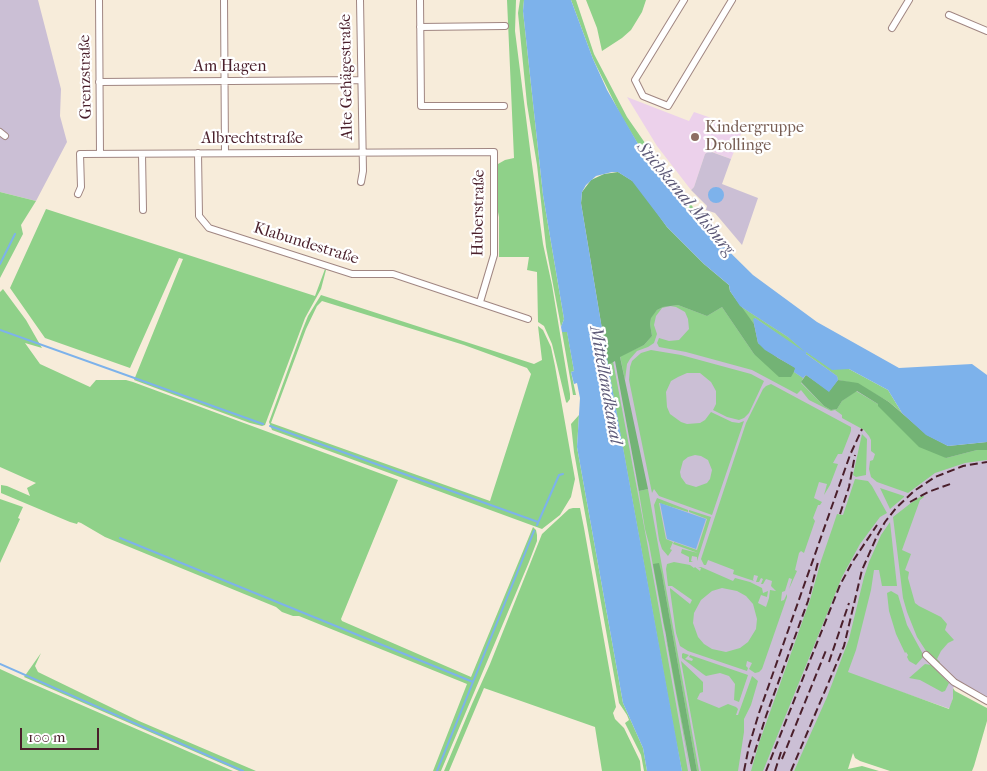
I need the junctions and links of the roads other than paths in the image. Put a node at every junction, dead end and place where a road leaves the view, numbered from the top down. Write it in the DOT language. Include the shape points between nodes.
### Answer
graph roads {
  1 [pos="98,0"];
  2 [pos="224,0"];
  3 [pos="360,0"];
  4 [pos="420,0"];
  5 [pos="684,0"];
  6 [pos="732,0"];
  7 [pos="909,0"];
  8 [pos="949,15"];
  9 [pos="505,26"];
  10 [pos="420,27"];
  11 [pos="892,28"];
  12 [pos="987,31"];
  13 [pos="361,80"];
  14 [pos="225,81"];
  15 [pos="99,82"];
  16 [pos="504,106"];
  17 [pos="494,152"];
  18 [pos="198,153"];
  19 [pos="225,153"];
  20 [pos="362,153"];
  21 [pos="100,154"];
  22 [pos="142,154"];
  23 [pos="361,182"];
  24 [pos="78,194"];
  25 [pos="143,210"];
  26 [pos="480,302"];
  27 [pos="528,319"];
  28 [pos="926,655"];
  29 [pos="987,701"];
  1 -- 15 [label="street, Grenzstraße"];
  2 -- 14 [label="street"];
  3 -- 13 [label="street, Alte Gehägestraße"];
  4 -- 10 [label="street"];
  5 -- 6 [label="street" via="635,80 643,96 668,106"];
  7 -- 11 [label="street"];
  8 -- 12 [label="street"];
  9 -- 10 [label="street"];
  10 -- 16 [label="street" via="421,106"];
  13 -- 14 [label="street, Am Hagen"];
  13 -- 20 [label="street, Alte Gehägestraße"];
  14 -- 15 [label="street, Am Hagen"];
  14 -- 19 [label="street"];
  15 -- 21 [label="street, Grenzstraße"];
  17 -- 20 [label="street, Albrechtstraße"];
  17 -- 26 [label="street, Huberstraße" via="494,256"];
  18 -- 19 [label="street, Albrechtstraße"];
  18 -- 22 [label="street, Albrechtstraße"];
  18 -- 26 [label="street, Klabundestraße" via="199,216 209,228 352,274 393,274"];
  19 -- 20 [label="street, Albrechtstraße"];
  20 -- 23 [label="street"];
  21 -- 22 [label="street, Albrechtstraße"];
  21 -- 24 [label="street, Albrechtstraße" via="80,154"];
  22 -- 25 [label="street"];
  26 -- 27 [label="street, Klabundestraße"];
  28 -- 29 [label="street" via="954,682"];
}
